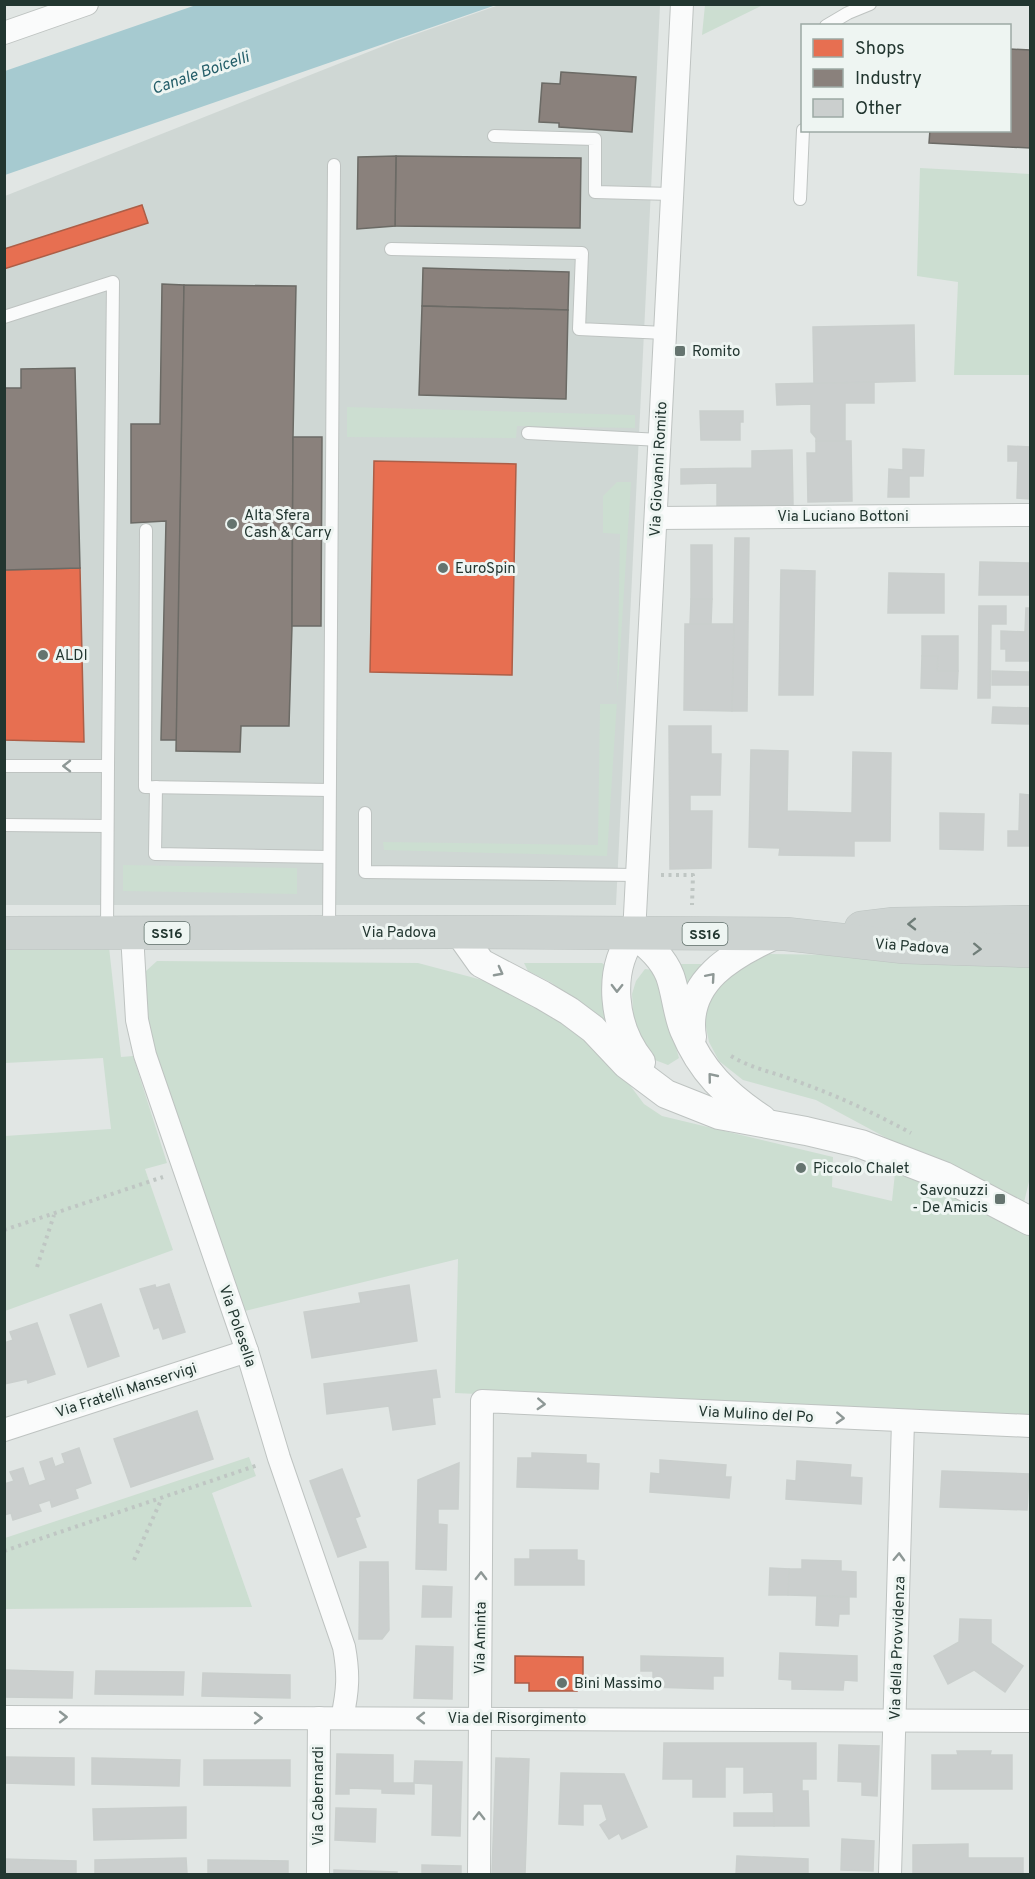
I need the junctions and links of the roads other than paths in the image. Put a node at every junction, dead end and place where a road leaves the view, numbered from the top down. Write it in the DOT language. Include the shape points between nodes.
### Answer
graph roads {
  1 [pos="87,4"];
  2 [pos="682,4"];
  3 [pos="870,4"];
  4 [pos="830,24"];
  5 [pos="10,28"];
  6 [pos="803,132"];
  7 [pos="494,136"];
  8 [pos="333,165"];
  9 [pos="672,194"];
  10 [pos="800,199"];
  11 [pos="391,249"];
  12 [pos="4,318"];
  13 [pos="665,333"];
  14 [pos="528,433"];
  15 [pos="660,440"];
  16 [pos="1030,514"];
  17 [pos="656,518"];
  18 [pos="146,530"];
  19 [pos="4,766"];
  20 [pos="108,766"];
  21 [pos="156,787"];
  22 [pos="329,790"];
  23 [pos="365,813"];
  24 [pos="4,825"];
  25 [pos="107,826"];
  26 [pos="329,857"];
  27 [pos="637,875"];
  28 [pos="1030,922"];
  29 [pos="329,932"];
  30 [pos="459,932"];
  31 [pos="4,933"];
  32 [pos="119,933"];
  33 [pos="634,934"];
  34 [pos="785,934"];
  35 [pos="1030,951"];
  36 [pos="694,1051"];
  37 [pos="686,1101"];
  38 [pos="769,1123"];
  39 [pos="1030,1221"];
  40 [pos="248,1351"];
  41 [pos="482,1401"];
  42 [pos="903,1420"];
  43 [pos="1030,1426"];
  44 [pos="4,1430"];
  45 [pos="4,1717"];
  46 [pos="319,1718"];
  47 [pos="342,1718"];
  48 [pos="479,1718"];
  49 [pos="894,1720"];
  50 [pos="1030,1721"];
  51 [pos="318,1875"];
  52 [pos="479,1875"];
  53 [pos="890,1875"];
  1 -- 5 [label="street"];
  2 -- 9 [label="street, Via Giovanni Romito"];
  3 -- 4 [label="lane"];
  6 -- 10 [label="lane"];
  7 -- 9 [label="lane" via="595,139 595,192"];
  8 -- 22 [label="lane"];
  9 -- 13 [label="street, Via Giovanni Romito"];
  11 -- 13 [label="lane" via="582,253 579,329"];
  12 -- 20 [label="lane" via="113,282"];
  13 -- 15 [label="street, Via Giovanni Romito"];
  14 -- 15 [label="lane"];
  15 -- 17 [label="street, Via Giovanni Romito"];
  16 -- 17 [label="street, Via Luciano Bottoni"];
  17 -- 27 [label="street, Via Giovanni Romito"];
  18 -- 21 [label="lane" via="145,787"];
  20 -- 19 [label="lane, one-way"];
  20 -- 25 [label="lane"];
  21 -- 22 [label="lane"];
  21 -- 26 [label="lane" via="155,854"];
  22 -- 26 [label="lane"];
  23 -- 27 [label="lane" via="364,872"];
  24 -- 25 [label="lane"];
  25 -- 32 [label="lane" via="106,852"];
  26 -- 29 [label="lane"];
  27 -- 33 [label="street, Via Giovanni Romito"];
  28 -- 34 [label="main road, Via Padova, one-way" via="894,924"];
  29 -- 30 [label="main road, Via Padova / SS16"];
  29 -- 32 [label="main road, Via Padova / SS16"];
  30 -- 33 [label="main road, Via Padova / SS16"];
  30 -- 37 [label="street, one-way" via="481,963 569,1011 643,1078 666,1094"];
  31 -- 32 [label="main road, Via Padova / SS16"];
  32 -- 40 [label="street, Via Polesella" via="145,1054"];
  33 -- 34 [label="main road, Via Padova / SS16"];
  33 -- 36 [label="street" via="654,950 670,976 683,1028"];
  33 -- 37 [label="street, one-way" via="625,946 618,972 616,994 622,1030 639,1061"];
  34 -- 35 [label="main road, Via Padova, one-way" via="905,947"];
  36 -- 34 [label="street, one-way" via="692,1013 704,984 746,948"];
  38 -- 36 [label="street, one-way" via="724,1091"];
  37 -- 38 [label="street" via="719,1115"];
  38 -- 39 [label="street" via="861,1144 944,1176"];
  40 -- 44 [label="street, Via Fratelli Manservigi"];
  40 -- 47 [label="street, Via Polesella" via="279,1458 344,1647 348,1690"];
  41 -- 42 [label="street, Via Mulino del Po, one-way"];
  48 -- 41 [label="street, Via Aminta, one-way"];
  42 -- 43 [label="street, Via Mulino del Po"];
  49 -- 42 [label="street, Via della Provvidenza, one-way"];
  45 -- 46 [label="street, Via del Risorgimento, one-way"];
  46 -- 47 [label="street, Via del Risorgimento"];
  46 -- 51 [label="street, Via Cabernardi"];
  48 -- 47 [label="street, Via del Risorgimento, one-way"];
  48 -- 49 [label="street, Via del Risorgimento"];
  52 -- 48 [label="street, Via Aminta, one-way"];
  49 -- 50 [label="street, Via del Risorgimento"];
  49 -- 53 [label="street, Via della Provvidenza"];
}
